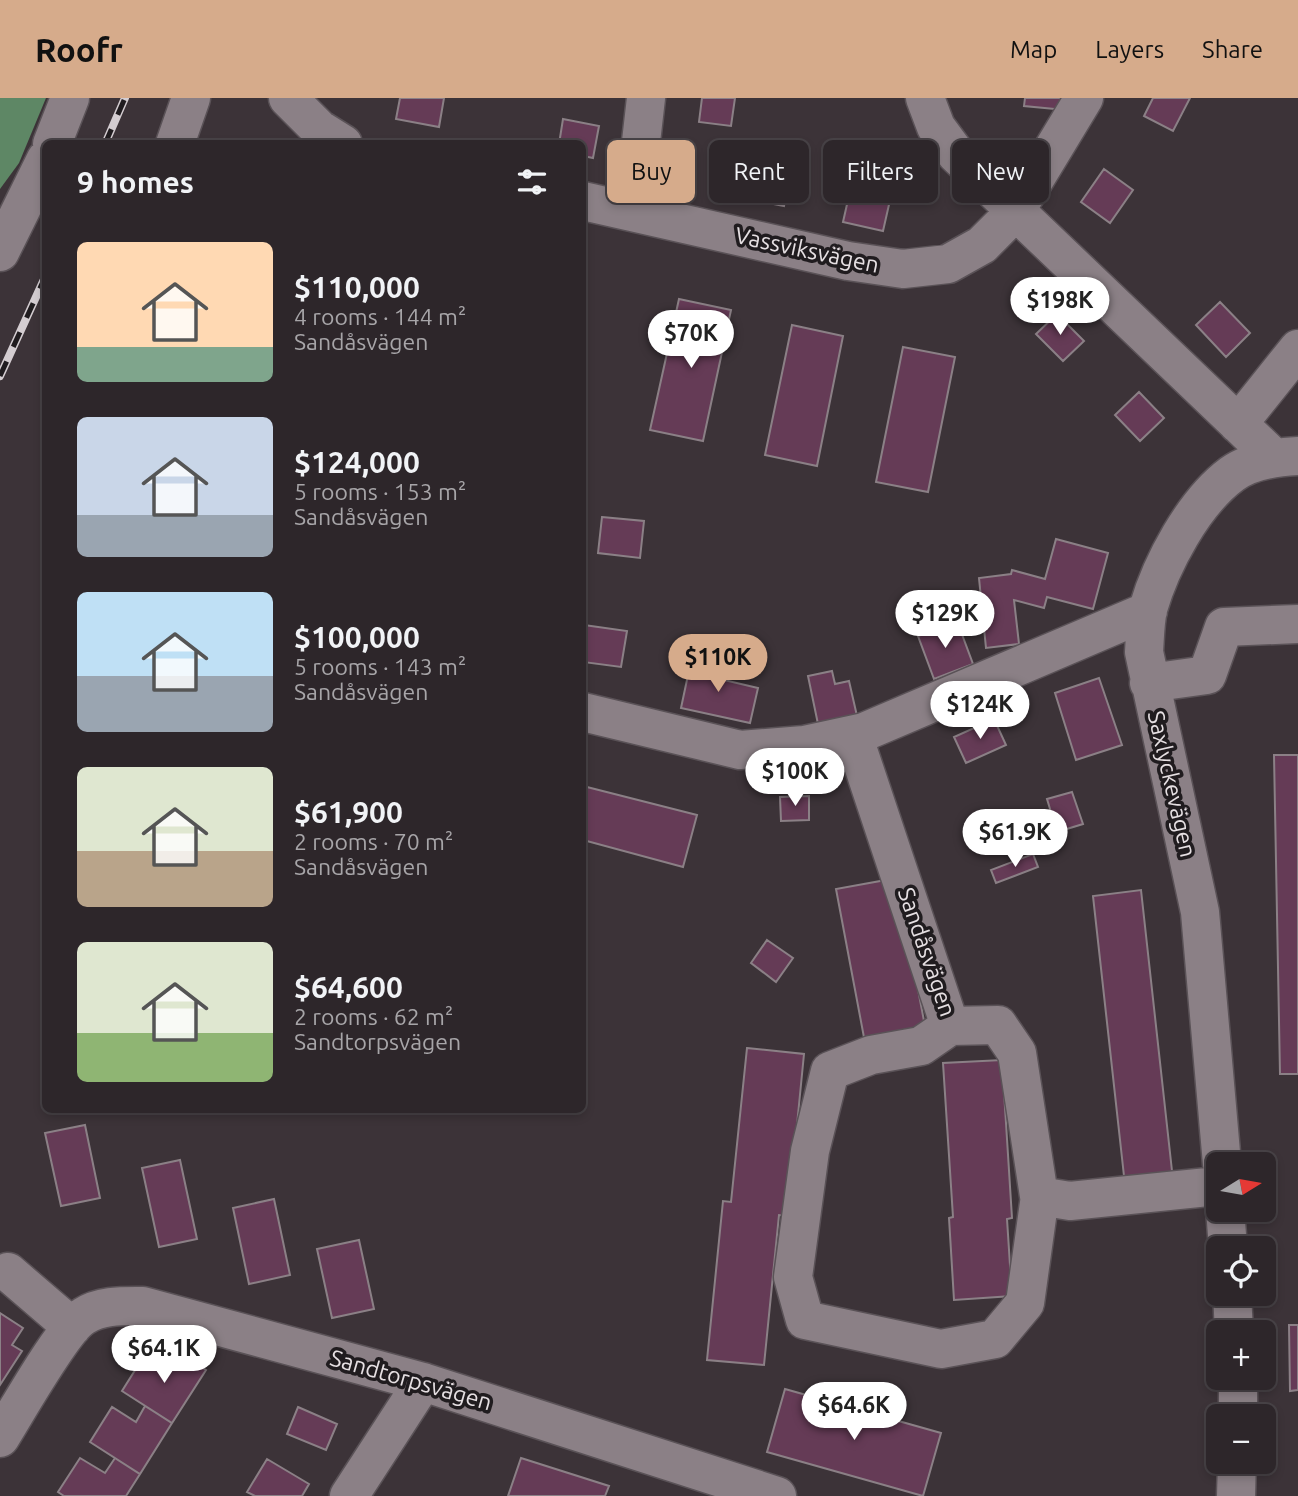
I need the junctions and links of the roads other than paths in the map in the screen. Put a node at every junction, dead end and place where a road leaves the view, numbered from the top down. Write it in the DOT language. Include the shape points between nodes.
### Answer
graph roads {
  1 [pos="70,98"];
  2 [pos="191,98"];
  3 [pos="288,98"];
  4 [pos="646,98"];
  5 [pos="925,98"];
  6 [pos="1084,98"];
  7 [pos="54,140"];
  8 [pos="176,140"];
  9 [pos="337,140"];
  10 [pos="42,168"];
  11 [pos="586,202"];
  12 [pos="633,212"];
  13 [pos="1015,212"];
  14 [pos="0,252"];
  15 [pos="1298,349"];
  16 [pos="1238,424"];
  17 [pos="1285,457"];
  18 [pos="1148,611"];
  19 [pos="1298,624"];
  20 [pos="1149,683"];
  21 [pos="586,713"];
  22 [pos="853,734"];
  23 [pos="950,1026"];
  24 [pos="1221,1152"];
  25 [pos="1206,1187"];
  26 [pos="1040,1196"];
  27 [pos="8,1272"];
  28 [pos="64,1339"];
  29 [pos="423,1381"];
  30 [pos="0,1438"];
  31 [pos="1237,1474"];
  32 [pos="349,1496"];
  33 [pos="777,1496"];
  34 [pos="1236,1496"];
  1 -- 7 [label="street"];
  2 -- 8 [label="street"];
  3 -- 9 [label="street"];
  4 -- 12 [label="street"];
  5 -- 13 [label="street" via="936,127 956,154"];
  6 -- 13 [label="street, Vassviksvägen"];
  10 -- 14 [label="street"];
  11 -- 12 [label="street, Vassviksvägen"];
  12 -- 13 [label="street, Vassviksvägen" via="848,261 903,269 948,264 982,245"];
  13 -- 16 [label="street"];
  15 -- 16 [label="street"];
  16 -- 17 [label="street"];
  17 -- 18 [label="street, Saxlyckevägen" via="1233,473 1199,506 1168,559"];
  18 -- 20 [label="street, Saxlyckevägen" via="1143,652"];
  18 -- 22 [label="street"];
  19 -- 20 [label="street" via="1224,627 1206,675"];
  20 -- 24 [label="street, Saxlyckevägen" via="1200,912"];
  21 -- 22 [label="street" via="740,750 804,745"];
  22 -- 23 [label="street, Sandåsvägen"];
  23 -- 26 [label="street, Sandåsvägen" via="998,1025 1017,1053"];
  23 -- 26 [label="street" via="921,1046 871,1055 830,1071 810,1151 793,1277 805,1320 942,1349 995,1339 1026,1303"];
  25 -- 26 [label="street" via="1070,1201"];
  27 -- 28 [label="street"];
  28 -- 29 [label="street, Sandtorpsvägen" via="83,1316 113,1306 143,1306"];
  28 -- 30 [label="street"];
  29 -- 32 [label="street"];
  29 -- 33 [label="street, Sandtorpsvägen"];
  31 -- 34 [label="street"];
}
